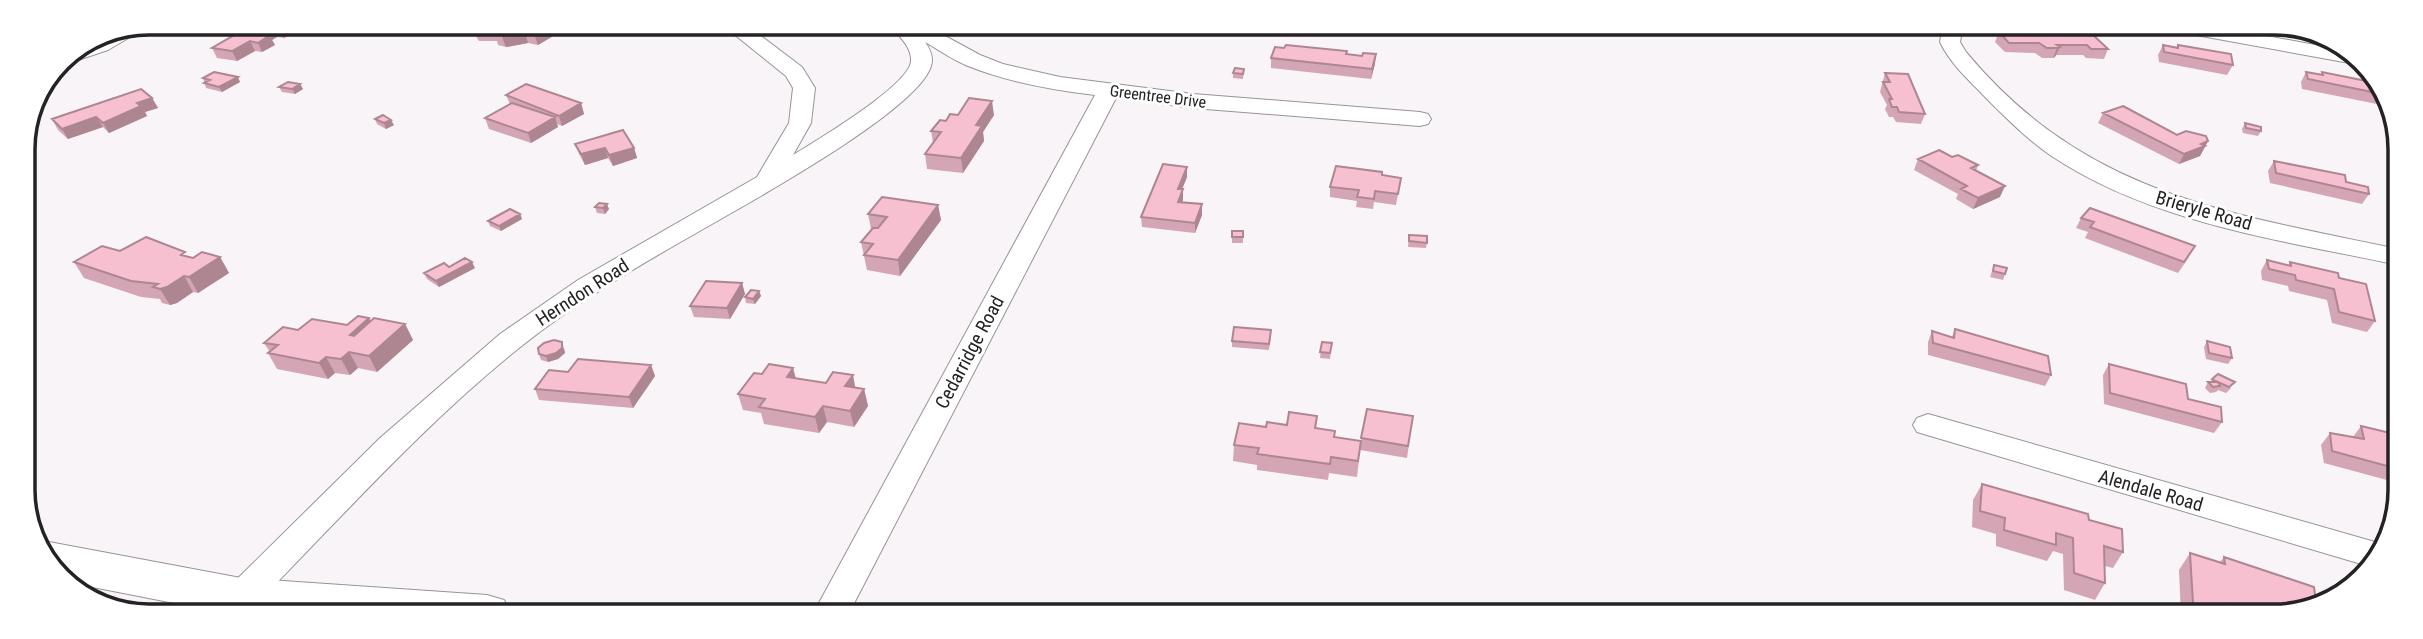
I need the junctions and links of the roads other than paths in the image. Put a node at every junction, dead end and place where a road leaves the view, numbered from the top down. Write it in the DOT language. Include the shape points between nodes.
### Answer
graph roads {
  1 [pos="745,35"];
  2 [pos="908,35"];
  3 [pos="928,35"];
  4 [pos="1951,35"];
  5 [pos="2228,35"];
  6 [pos="2337,55"];
  7 [pos="1109,90"];
  8 [pos="1420,119"];
  9 [pos="766,181"];
  10 [pos="2388,255"];
  11 [pos="1928,425"];
  12 [pos="2368,553"];
  13 [pos="62,563"];
  14 [pos="203,599"];
  15 [pos="298,604"];
  16 [pos="836,604"];
  1 -- 9 [label="street" via="793,72 804,88 800,122"];
  2 -- 9 [label="street, Herndon Road" via="922,54 923,64 909,83"];
  3 -- 7 [label="street, Greentree Drive" via="996,69"];
  4 -- 10 [label="street, Brieryle Road" via="1952,48 2025,125 2087,167 2211,214"];
  5 -- 6 [label="street"];
  7 -- 8 [label="street, Greentree Drive"];
  7 -- 16 [label="street, Cedarridge Road"];
  9 -- 14 [label="street, Herndon Road" via="590,286 507,342"];
  11 -- 12 [label="street, Alendale Road"];
  13 -- 14 [label="main road"];
  14 -- 15 [label="main road"];
}
